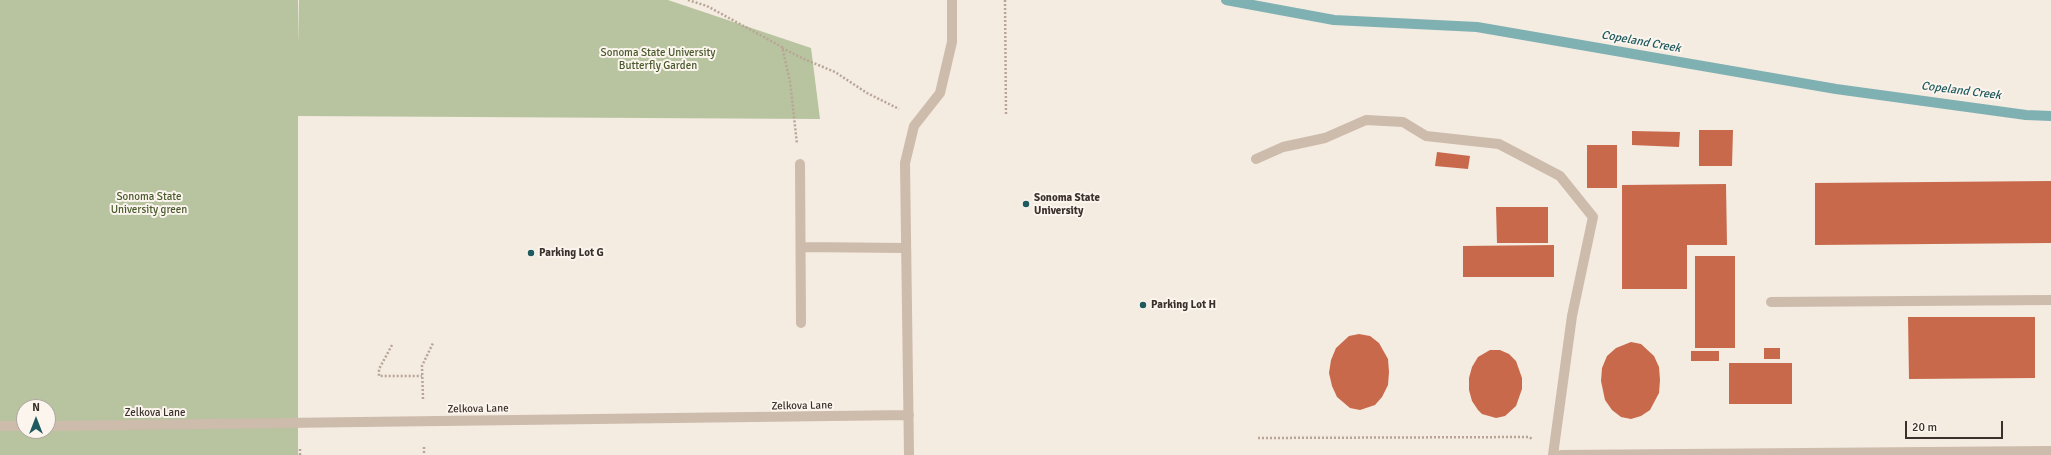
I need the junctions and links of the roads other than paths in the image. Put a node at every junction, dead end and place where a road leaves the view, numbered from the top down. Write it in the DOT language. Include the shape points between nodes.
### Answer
graph roads {
  1 [pos="952,0"];
  2 [pos="1256,159"];
  3 [pos="800,164"];
  4 [pos="801,247"];
  5 [pos="905,248"];
  6 [pos="2051,300"];
  7 [pos="1771,302"];
  8 [pos="801,323"];
  9 [pos="909,416"];
  10 [pos="0,426"];
  11 [pos="16,426"];
  12 [pos="56,426"];
  13 [pos="2051,451"];
  14 [pos="909,455"];
  15 [pos="1553,455"];
  16 [pos="1561,455"];
  1 -- 5 [label="street" via="952,42 940,93 914,126 905,163"];
  2 -- 15 [label="street" via="1283,147 1325,138 1366,120 1403,122 1426,136 1498,144 1560,176 1593,217 1572,316"];
  3 -- 4 [label="street"];
  4 -- 5 [label="street"];
  4 -- 8 [label="street"];
  5 -- 9 [label="street"];
  6 -- 7 [label="street"];
  9 -- 12 [label="street, Zelkova Lane"];
  9 -- 14 [label="street"];
  10 -- 11 [label="street"];
  13 -- 16 [label="street"];
}
